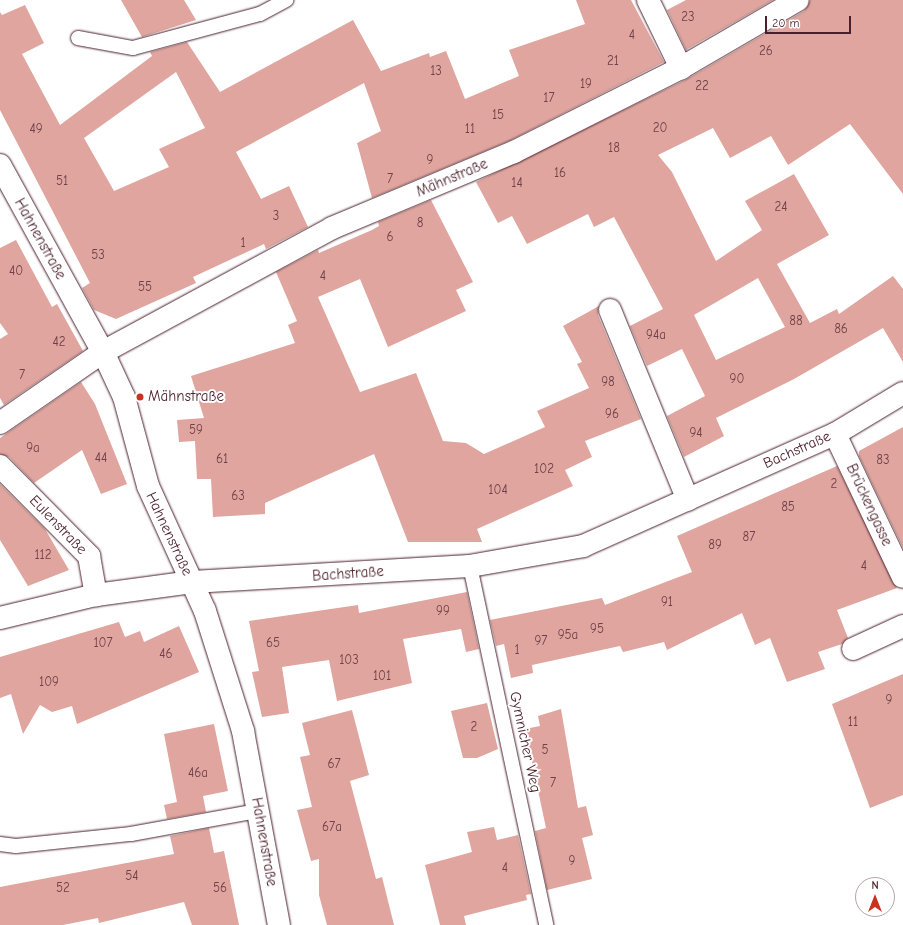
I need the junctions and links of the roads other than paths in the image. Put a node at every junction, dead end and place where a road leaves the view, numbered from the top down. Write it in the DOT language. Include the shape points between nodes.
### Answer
graph roads {
  1 [pos="286,0"];
  2 [pos="648,0"];
  3 [pos="798,0"];
  4 [pos="78,38"];
  5 [pos="681,68"];
  6 [pos="0,165"];
  7 [pos="610,310"];
  8 [pos="103,352"];
  9 [pos="903,393"];
  10 [pos="0,423"];
  11 [pos="835,434"];
  12 [pos="0,466"];
  13 [pos="688,500"];
  14 [pos="470,566"];
  15 [pos="903,577"];
  16 [pos="192,582"];
  17 [pos="96,595"];
  18 [pos="0,618"];
  19 [pos="903,626"];
  20 [pos="853,649"];
  21 [pos="258,811"];
  22 [pos="0,844"];
  23 [pos="279,925"];
  24 [pos="546,925"];
  1 -- 4 [label="lane" via="260,14 133,48"];
  2 -- 5 [label="street"];
  3 -- 5 [label="street, Mähnstraße"];
  5 -- 8 [label="street, Mähnstraße" via="514,152 332,228"];
  6 -- 8 [label="street, Hahnenstraße"];
  7 -- 13 [label="street"];
  8 -- 10 [label="street"];
  8 -- 16 [label="street, Hahnenstraße" via="124,397 148,486"];
  9 -- 11 [label="street, Bachstraße"];
  11 -- 13 [label="street, Bachstraße"];
  11 -- 15 [label="street, Brückengasse"];
  12 -- 17 [label="street, Eulenstraße" via="88,556"];
  13 -- 14 [label="street, Bachstraße" via="583,546"];
  14 -- 16 [label="street, Bachstraße"];
  14 -- 24 [label="lane, Gymnicher Weg"];
  16 -- 17 [label="street, Bachstraße"];
  16 -- 21 [label="street, Hahnenstraße" via="205,610 243,731"];
  17 -- 18 [label="street, Bachstraße"];
  19 -- 20 [label="street"];
  21 -- 22 [label="lane" via="131,834 16,846"];
  21 -- 23 [label="street, Hahnenstraße"];
}
